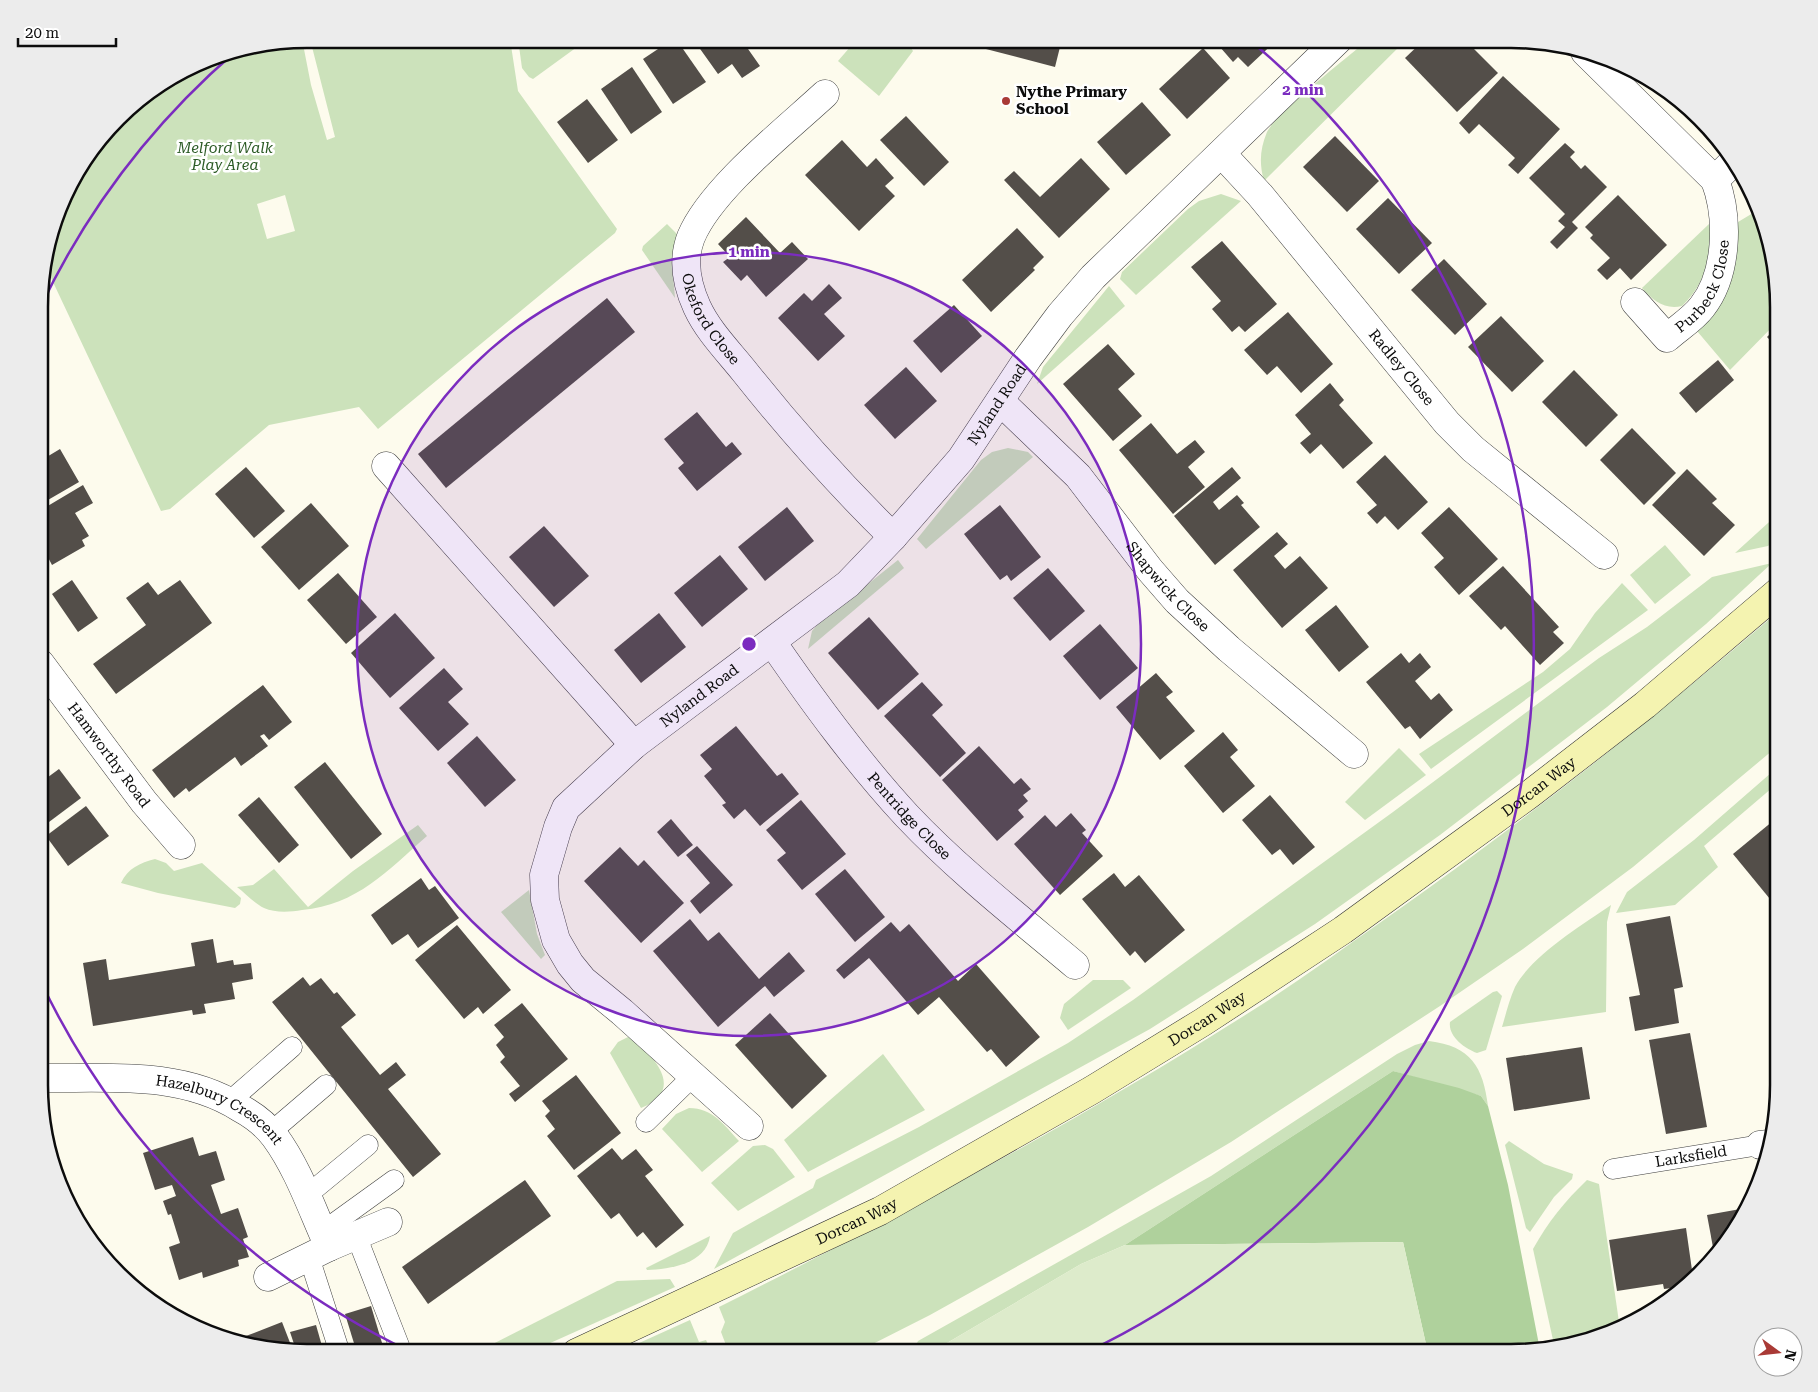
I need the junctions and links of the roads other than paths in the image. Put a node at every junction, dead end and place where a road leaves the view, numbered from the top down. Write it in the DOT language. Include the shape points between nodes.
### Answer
graph roads {
  1 [pos="1330,48"];
  2 [pos="1597,62"];
  3 [pos="825,94"];
  4 [pos="1222,154"];
  5 [pos="1724,172"];
  6 [pos="1635,302"];
  7 [pos="1000,401"];
  8 [pos="386,466"];
  9 [pos="893,537"];
  10 [pos="1604,555"];
  11 [pos="1770,599"];
  12 [pos="772,642"];
  13 [pos="48,674"];
  14 [pos="634,745"];
  15 [pos="1354,754"];
  16 [pos="181,845"];
  17 [pos="1075,965"];
  18 [pos="292,1047"];
  19 [pos="693,1076"];
  20 [pos="48,1078"];
  21 [pos="326,1085"];
  22 [pos="230,1101"];
  23 [pos="646,1122"];
  24 [pos="749,1126"];
  25 [pos="271,1132"];
  26 [pos="368,1145"];
  27 [pos="1764,1145"];
  28 [pos="1613,1169"];
  29 [pos="394,1180"];
  30 [pos="306,1196"];
  31 [pos="388,1222"];
  32 [pos="356,1235"];
  33 [pos="320,1245"];
  34 [pos="268,1277"];
  35 [pos="338,1344"];
  36 [pos="398,1344"];
  37 [pos="595,1344"];
  1 -- 4 [label="street, Nyland Road"];
  2 -- 5 [label="street, Purbeck Close"];
  3 -- 9 [label="street, Okeford Close" via="761,153 706,211 687,252 688,280 707,324 776,412"];
  4 -- 7 [label="street, Nyland Road" via="1093,277 1060,315"];
  4 -- 10 [label="street, Radley Close" via="1260,195 1447,423 1473,449"];
  5 -- 6 [label="street, Purbeck Close" via="1720,194 1724,239 1711,293 1701,308 1667,338"];
  7 -- 9 [label="street, Nyland Road" via="961,459"];
  7 -- 15 [label="street, Shapwick Close" via="1078,476 1177,601"];
  8 -- 14 [label="street"];
  9 -- 12 [label="street, Nyland Road" via="848,584"];
  11 -- 37 [label="main road, Dorcan Way" via="1645,705 1530,794 1343,930 1203,1022 1092,1090 880,1211"];
  12 -- 14 [label="street, Nyland Road"];
  12 -- 17 [label="street, Pentridge Close" via="828,723 908,816 973,878"];
  13 -- 16 [label="street, Hamworthy Road" via="144,802"];
  14 -- 19 [label="street, Nyland Road" via="566,808 549,851 544,875 544,900 556,940 583,980"];
  18 -- 22 [label="lane"];
  19 -- 23 [label="lane"];
  19 -- 24 [label="street, Nyland Road"];
  20 -- 22 [label="street, Hazelbury Crescent" via="149,1079 208,1090"];
  21 -- 25 [label="lane"];
  22 -- 25 [label="street, Hazelbury Crescent"];
  25 -- 30 [label="street, Hazelbury Crescent" via="289,1157"];
  26 -- 30 [label="lane"];
  27 -- 28 [label="lane, Larksfield"];
  29 -- 33 [label="lane"];
  30 -- 33 [label="street, Hazelbury Crescent"];
  31 -- 32 [label="street"];
  32 -- 33 [label="street"];
  32 -- 36 [label="lane"];
  33 -- 34 [label="street"];
  33 -- 35 [label="lane"];
}
